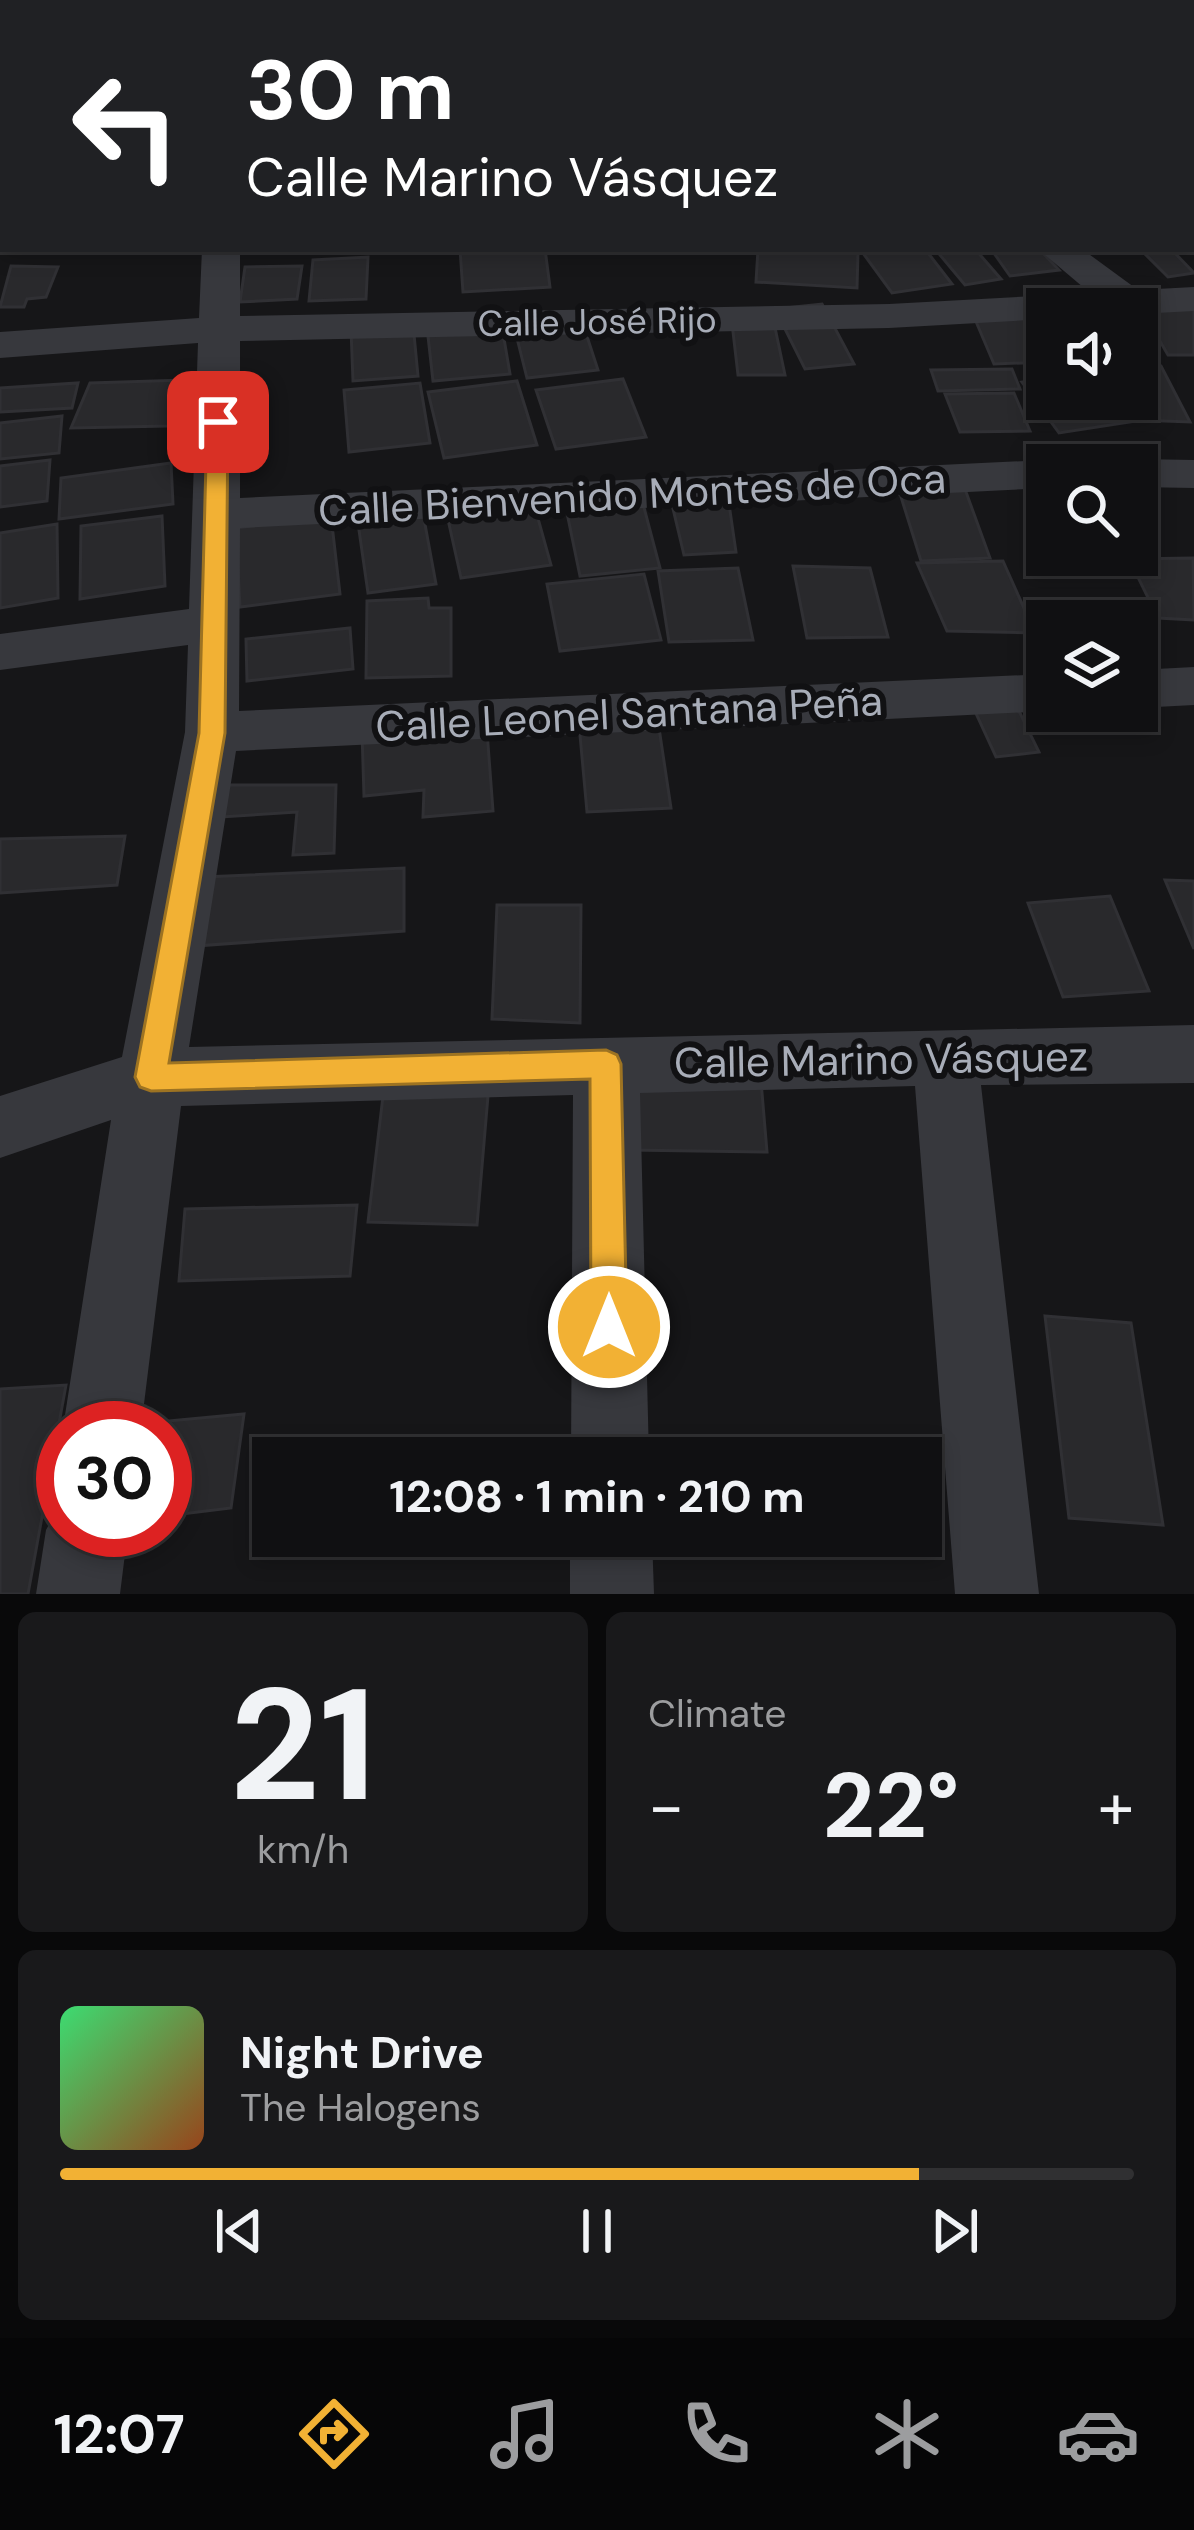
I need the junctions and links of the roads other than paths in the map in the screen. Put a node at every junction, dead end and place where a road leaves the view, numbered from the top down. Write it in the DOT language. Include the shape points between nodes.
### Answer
graph roads {
  1 [pos="221,252"];
  2 [pos="1061,252"];
  3 [pos="1110,288"];
  4 [pos="1194,299"];
  5 [pos="1158,300"];
  6 [pos="1026,307"];
  7 [pos="219,329"];
  8 [pos="0,345"];
  9 [pos="1158,473"];
  10 [pos="1194,474"];
  11 [pos="1026,475"];
  12 [pos="216,514"];
  13 [pos="217,623"];
  14 [pos="0,652"];
  15 [pos="1194,686"];
  16 [pos="1158,687"];
  17 [pos="1026,694"];
  18 [pos="212,733"];
  19 [pos="1194,1054"];
  20 [pos="945,1055"];
  21 [pos="606,1064"];
  22 [pos="151,1077"];
  23 [pos="0,1127"];
  24 [pos="106,1401"];
  25 [pos="610,1437"];
  26 [pos="84,1557"];
  27 [pos="611,1557"];
  28 [pos="79,1594"];
  29 [pos="612,1594"];
  30 [pos="997,1594"];
  1 -- 7 [label="street"];
  2 -- 3 [label="street"];
  4 -- 5 [label="street, Calle José Rijo"];
  6 -- 7 [label="street, Calle José Rijo"];
  7 -- 8 [label="street, Calle José Rijo"];
  7 -- 12 [label="street"];
  9 -- 10 [label="street"];
  11 -- 12 [label="street, Calle Bienvenido Montes de Oca"];
  12 -- 13 [label="street"];
  13 -- 14 [label="street"];
  13 -- 18 [label="street"];
  15 -- 16 [label="street"];
  17 -- 18 [label="street, Calle Leonel Santana Peña"];
  18 -- 22 [label="street"];
  19 -- 20 [label="street, Calle Marino Vásquez"];
  20 -- 21 [label="street, Calle Marino Vásquez"];
  20 -- 30 [label="street"];
  21 -- 22 [label="street, Calle Marino Vásquez"];
  21 -- 25 [label="street"];
  22 -- 23 [label="street, Calle Marino Vásquez"];
  22 -- 24 [label="street"];
  26 -- 28 [label="street"];
  27 -- 29 [label="street"];
}
